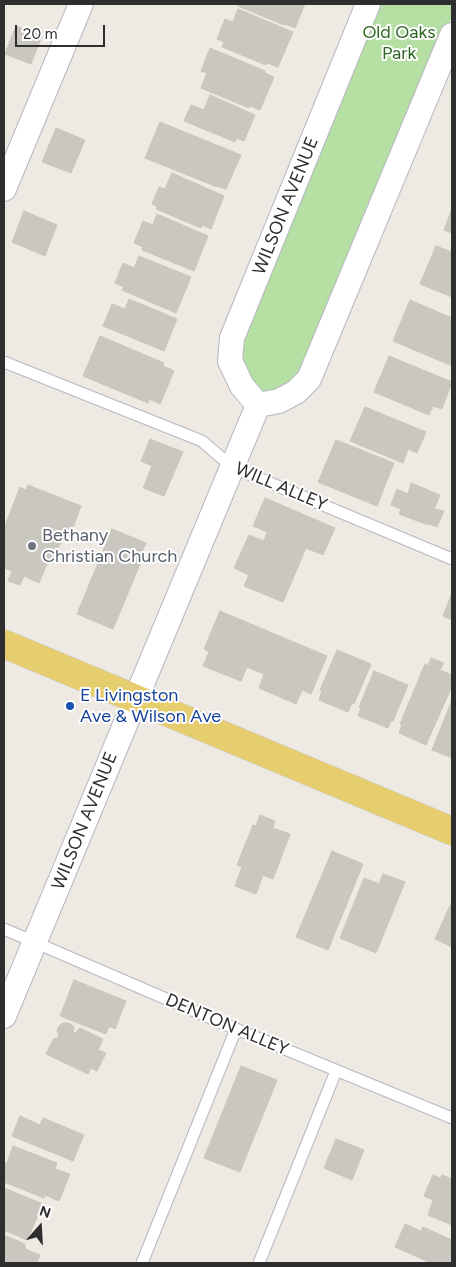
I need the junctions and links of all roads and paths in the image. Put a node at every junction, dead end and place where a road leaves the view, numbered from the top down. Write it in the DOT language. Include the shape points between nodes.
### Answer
graph roads {
  1 [pos="81,4"];
  2 [pos="368,4"];
  3 [pos="452,35"];
  4 [pos="4,188"];
  5 [pos="4,362"];
  6 [pos="258,405"];
  7 [pos="232,467"];
  8 [pos="452,559"];
  9 [pos="4,644"];
  10 [pos="136,698"];
  11 [pos="452,831"];
  12 [pos="4,929"];
  13 [pos="35,942"];
  14 [pos="4,1016"];
  15 [pos="236,1029"];
  16 [pos="336,1071"];
  17 [pos="452,1118"];
  18 [pos="142,1263"];
  19 [pos="258,1263"];
  1 -- 4 [label="street"];
  2 -- 6 [label="street, WILSON AVENUE" via="232,338 230,360 242,386"];
  3 -- 6 [label="street" via="309,379 296,392"];
  5 -- 7 [label="lane, WILL ALLEY" via="202,441"];
  6 -- 7 [label="street, WILSON AVENUE"];
  7 -- 8 [label="lane, WILL ALLEY"];
  7 -- 10 [label="street, WILSON AVENUE"];
  9 -- 10 [label="main road"];
  10 -- 11 [label="main road"];
  10 -- 13 [label="street, WILSON AVENUE"];
  12 -- 13 [label="lane, DENTON ALLEY"];
  13 -- 14 [label="street, WILSON AVENUE"];
  13 -- 15 [label="lane, DENTON ALLEY"];
  15 -- 16 [label="lane, DENTON ALLEY"];
  15 -- 18 [label="lane"];
  16 -- 17 [label="lane, DENTON ALLEY"];
  16 -- 19 [label="lane"];
}
